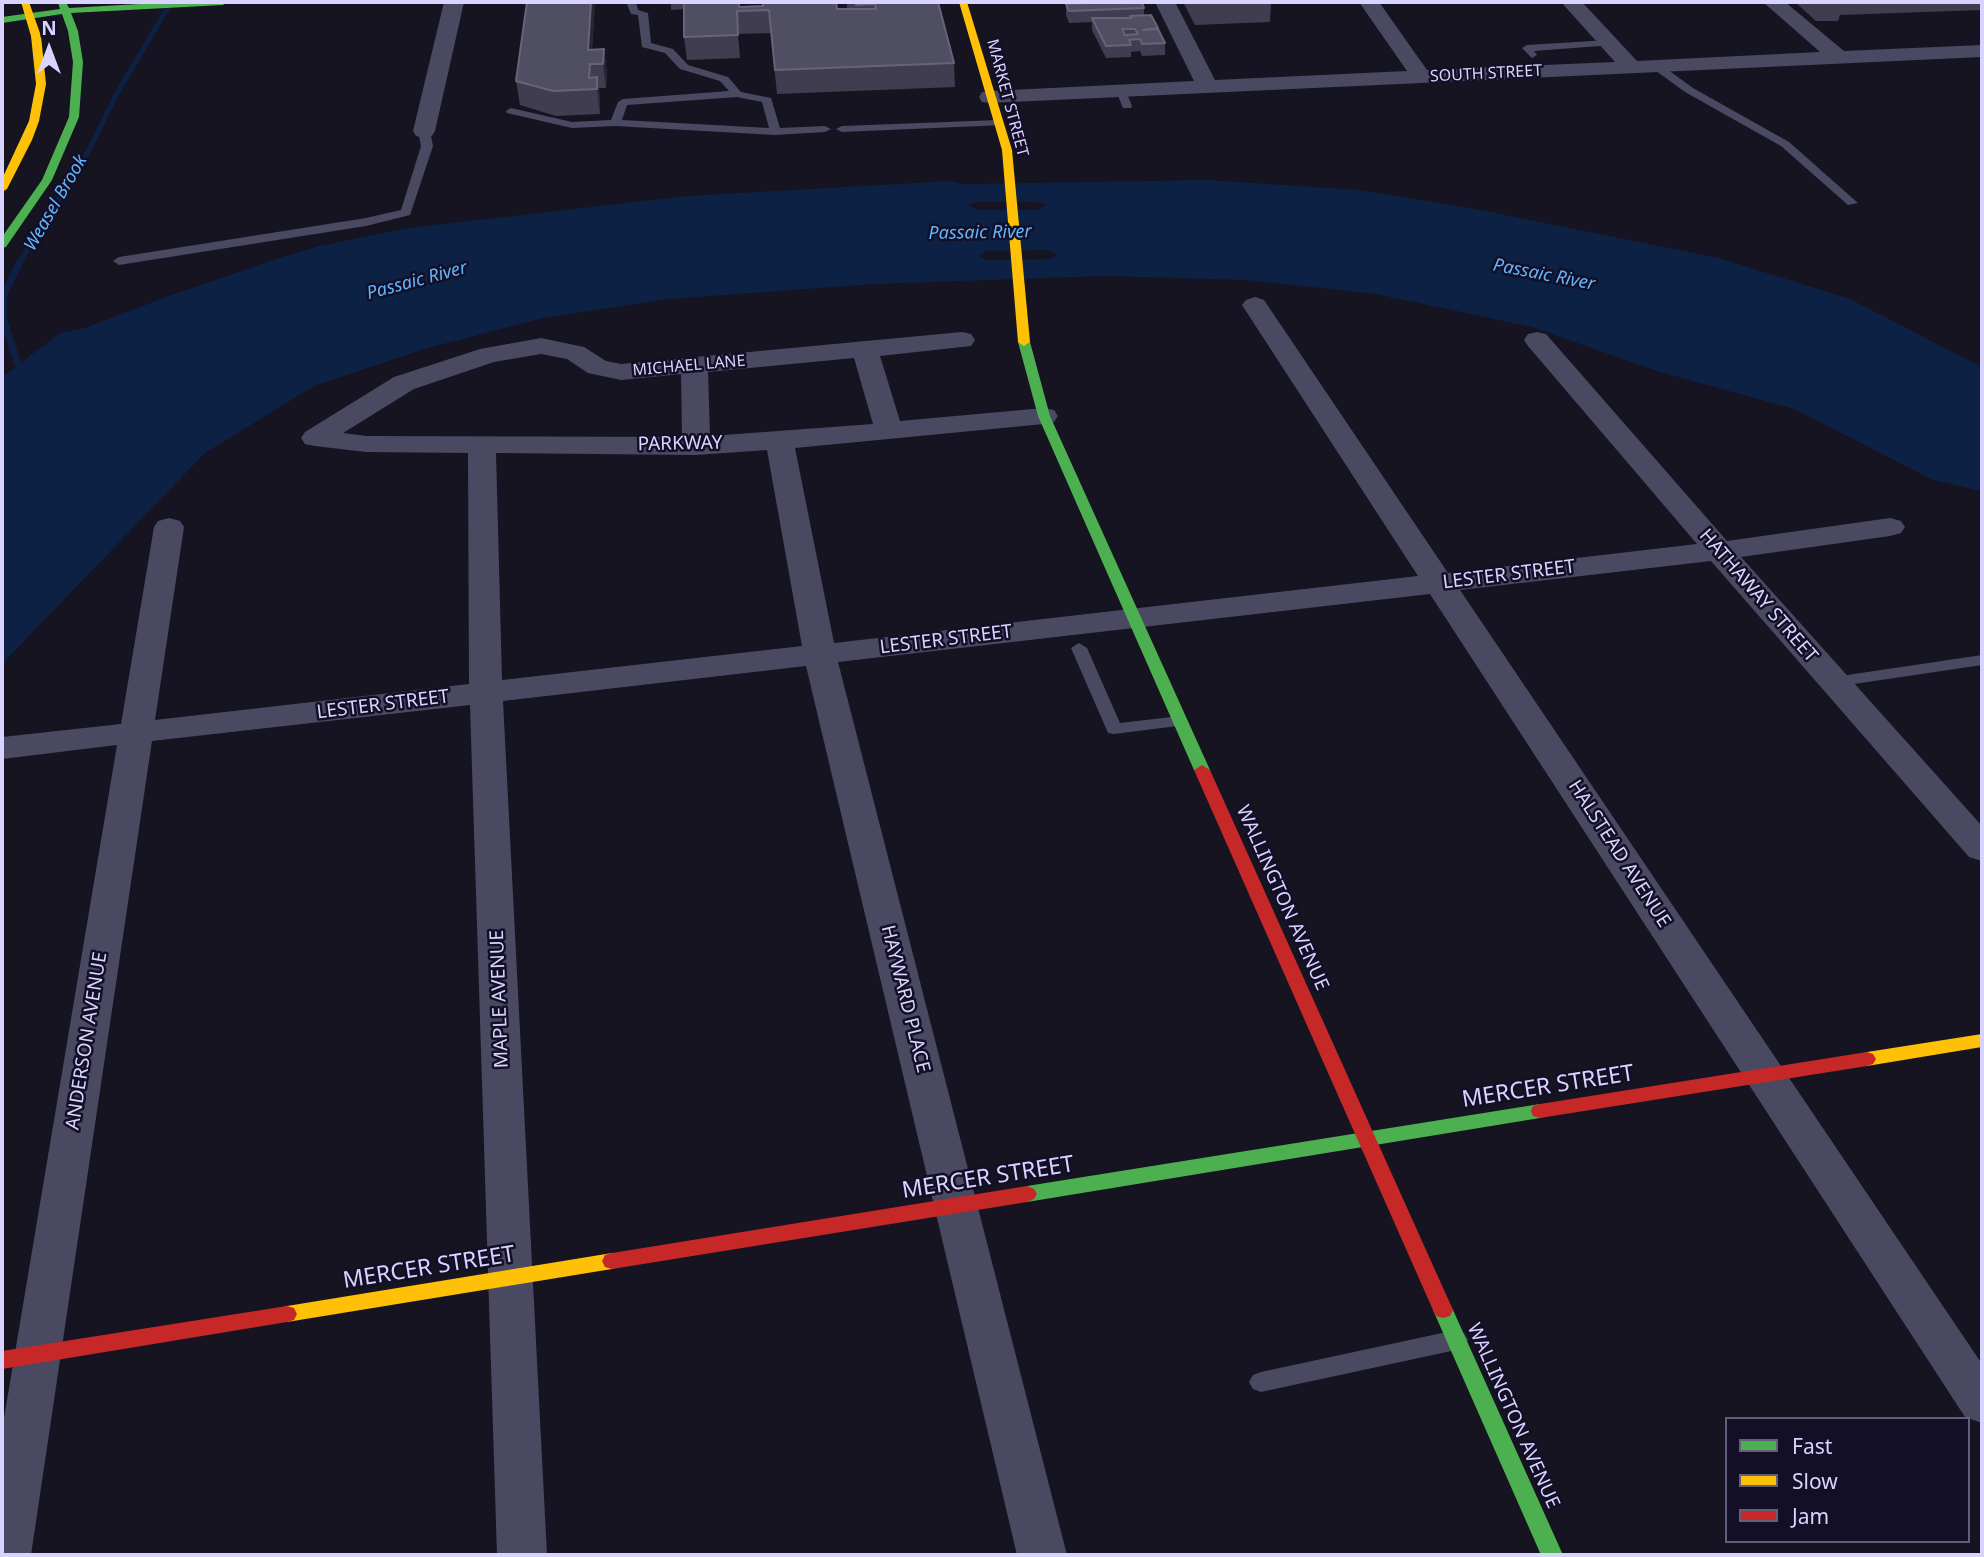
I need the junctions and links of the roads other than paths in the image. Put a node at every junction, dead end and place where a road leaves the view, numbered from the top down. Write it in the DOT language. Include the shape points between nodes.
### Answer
graph roads {
  1 [pos="62,2"];
  2 [pos="223,2"];
  3 [pos="454,2"];
  4 [pos="631,2"];
  5 [pos="962,2"];
  6 [pos="1165,2"];
  7 [pos="1369,2"];
  8 [pos="1571,2"];
  9 [pos="1773,2"];
  10 [pos="25,3"];
  11 [pos="182,3"];
  12 [pos="2,20"];
  13 [pos="1609,43"];
  14 [pos="1982,51"];
  15 [pos="1532,54"];
  16 [pos="1838,57"];
  17 [pos="1656,66"];
  18 [pos="1631,67"];
  19 [pos="1421,77"];
  20 [pos="1207,86"];
  21 [pos="737,94"];
  22 [pos="990,97"];
  23 [pos="510,111"];
  24 [pos="615,123"];
  25 [pos="999,123"];
  26 [pos="842,129"];
  27 [pos="825,130"];
  28 [pos="424,131"];
  29 [pos="775,132"];
  30 [pos="2,189"];
  31 [pos="1852,204"];
  32 [pos="2,245"];
  33 [pos="1014,246"];
  34 [pos="119,261"];
  35 [pos="1255,305"];
  36 [pos="962,340"];
  37 [pos="1537,340"];
  38 [pos="864,349"];
  39 [pos="694,365"];
  40 [pos="1044,416"];
  41 [pos="889,431"];
  42 [pos="315,438"];
  43 [pos="779,441"];
  44 [pos="482,444"];
  45 [pos="696,446"];
  46 [pos="169,527"];
  47 [pos="1890,527"];
  48 [pos="1719,551"];
  49 [pos="1440,583"];
  50 [pos="1134,618"];
  51 [pos="1079,648"];
  52 [pos="820,654"];
  53 [pos="1982,660"];
  54 [pos="1834,681"];
  55 [pos="486,693"];
  56 [pos="1180,721"];
  57 [pos="136,733"];
  58 [pos="2,748"];
  59 [pos="1982,849"];
  60 [pos="1982,1040"];
  61 [pos="1765,1075"];
  62 [pos="1367,1139"];
  63 [pos="956,1206"];
  64 [pos="511,1278"];
  65 [pos="1456,1340"];
  66 [pos="19,1357"];
  67 [pos="1261,1382"];
  68 [pos="1982,1403"];
  69 [pos="6,1555"];
  70 [pos="522,1555"];
  71 [pos="1042,1555"];
  72 [pos="1552,1555"];
  1 -- 32 [label="main road" via="78,62 74,117 47,180"];
  2 -- 11 [label="main road"];
  3 -- 28 [label="street"];
  4 -- 21 [label="lane" via="634,12 643,13 646,45 670,51 684,67 724,79"];
  5 -- 22 [label="main road, MARKET STREET"];
  6 -- 20 [label="street"];
  7 -- 19 [label="street"];
  8 -- 13 [label="street"];
  9 -- 16 [label="street"];
  10 -- 30 [label="main road" via="40,67 38,101 27,140"];
  11 -- 12 [label="main road" via="78,9"];
  13 -- 15 [label="lane" via="1527,48"];
  13 -- 18 [label="street"];
  14 -- 16 [label="street, SOUTH STREET"];
  16 -- 17 [label="street, SOUTH STREET"];
  17 -- 18 [label="street, SOUTH STREET"];
  17 -- 31 [label="lane" via="1785,144"];
  18 -- 19 [label="street, SOUTH STREET"];
  19 -- 20 [label="street, SOUTH STREET"];
  20 -- 22 [label="street, SOUTH STREET" via="1124,98"];
  21 -- 24 [label="lane" via="623,102"];
  21 -- 29 [label="lane" via="767,100"];
  22 -- 25 [label="main road, MARKET STREET"];
  23 -- 24 [label="lane" via="572,125"];
  24 -- 29 [label="lane"];
  25 -- 26 [label="lane"];
  25 -- 33 [label="main road, MARKET STREET" via="1007,150"];
  27 -- 29 [label="lane"];
  28 -- 34 [label="lane" via="427,146 406,212"];
  33 -- 40 [label="main road, WALLINGTON AVENUE" via="1027,360"];
  35 -- 49 [label="street, HALSTEAD AVENUE"];
  36 -- 38 [label="street, MICHAEL LANE"];
  37 -- 48 [label="street, HATHAWAY STREET"];
  38 -- 39 [label="street, MICHAEL LANE"];
  38 -- 41 [label="street"];
  39 -- 42 [label="street, MICHAEL LANE" via="621,372 597,367 575,352 541,346 489,355 404,383"];
  39 -- 45 [label="street"];
  40 -- 41 [label="street, PARKWAY"];
  40 -- 50 [label="main road, WALLINGTON AVENUE"];
  41 -- 43 [label="street, PARKWAY"];
  42 -- 44 [label="street, PARKWAY" via="366,444"];
  43 -- 45 [label="street, PARKWAY"];
  43 -- 52 [label="street, HAYWARD PLACE"];
  44 -- 45 [label="street, PARKWAY"];
  44 -- 55 [label="street, MAPLE AVENUE"];
  46 -- 57 [label="street, ANDERSON AVENUE"];
  47 -- 48 [label="street, LESTER STREET"];
  48 -- 49 [label="street, LESTER STREET"];
  48 -- 54 [label="street, HATHAWAY STREET"];
  49 -- 50 [label="street, LESTER STREET"];
  49 -- 61 [label="street, HALSTEAD AVENUE"];
  50 -- 52 [label="street, LESTER STREET"];
  50 -- 56 [label="main road, WALLINGTON AVENUE"];
  51 -- 56 [label="lane" via="1114,729"];
  52 -- 55 [label="street, LESTER STREET"];
  52 -- 63 [label="street, HAYWARD PLACE"];
  53 -- 54 [label="lane"];
  54 -- 59 [label="street, HATHAWAY STREET"];
  55 -- 57 [label="street, LESTER STREET"];
  55 -- 64 [label="street, MAPLE AVENUE"];
  56 -- 62 [label="main road, WALLINGTON AVENUE"];
  57 -- 58 [label="street, LESTER STREET"];
  57 -- 66 [label="street, ANDERSON AVENUE"];
  60 -- 61 [label="main road, MERCER STREET"];
  61 -- 62 [label="main road, MERCER STREET"];
  61 -- 68 [label="street, HALSTEAD AVENUE"];
  62 -- 63 [label="main road, MERCER STREET"];
  62 -- 65 [label="main road, WALLINGTON AVENUE"];
  63 -- 64 [label="main road, MERCER STREET"];
  63 -- 71 [label="street, HAYWARD PLACE"];
  64 -- 66 [label="main road, MERCER STREET"];
  64 -- 70 [label="street, MAPLE AVENUE"];
  65 -- 67 [label="lane"];
  65 -- 72 [label="main road, WALLINGTON AVENUE"];
  66 -- 69 [label="street, ANDERSON AVENUE"];
}
